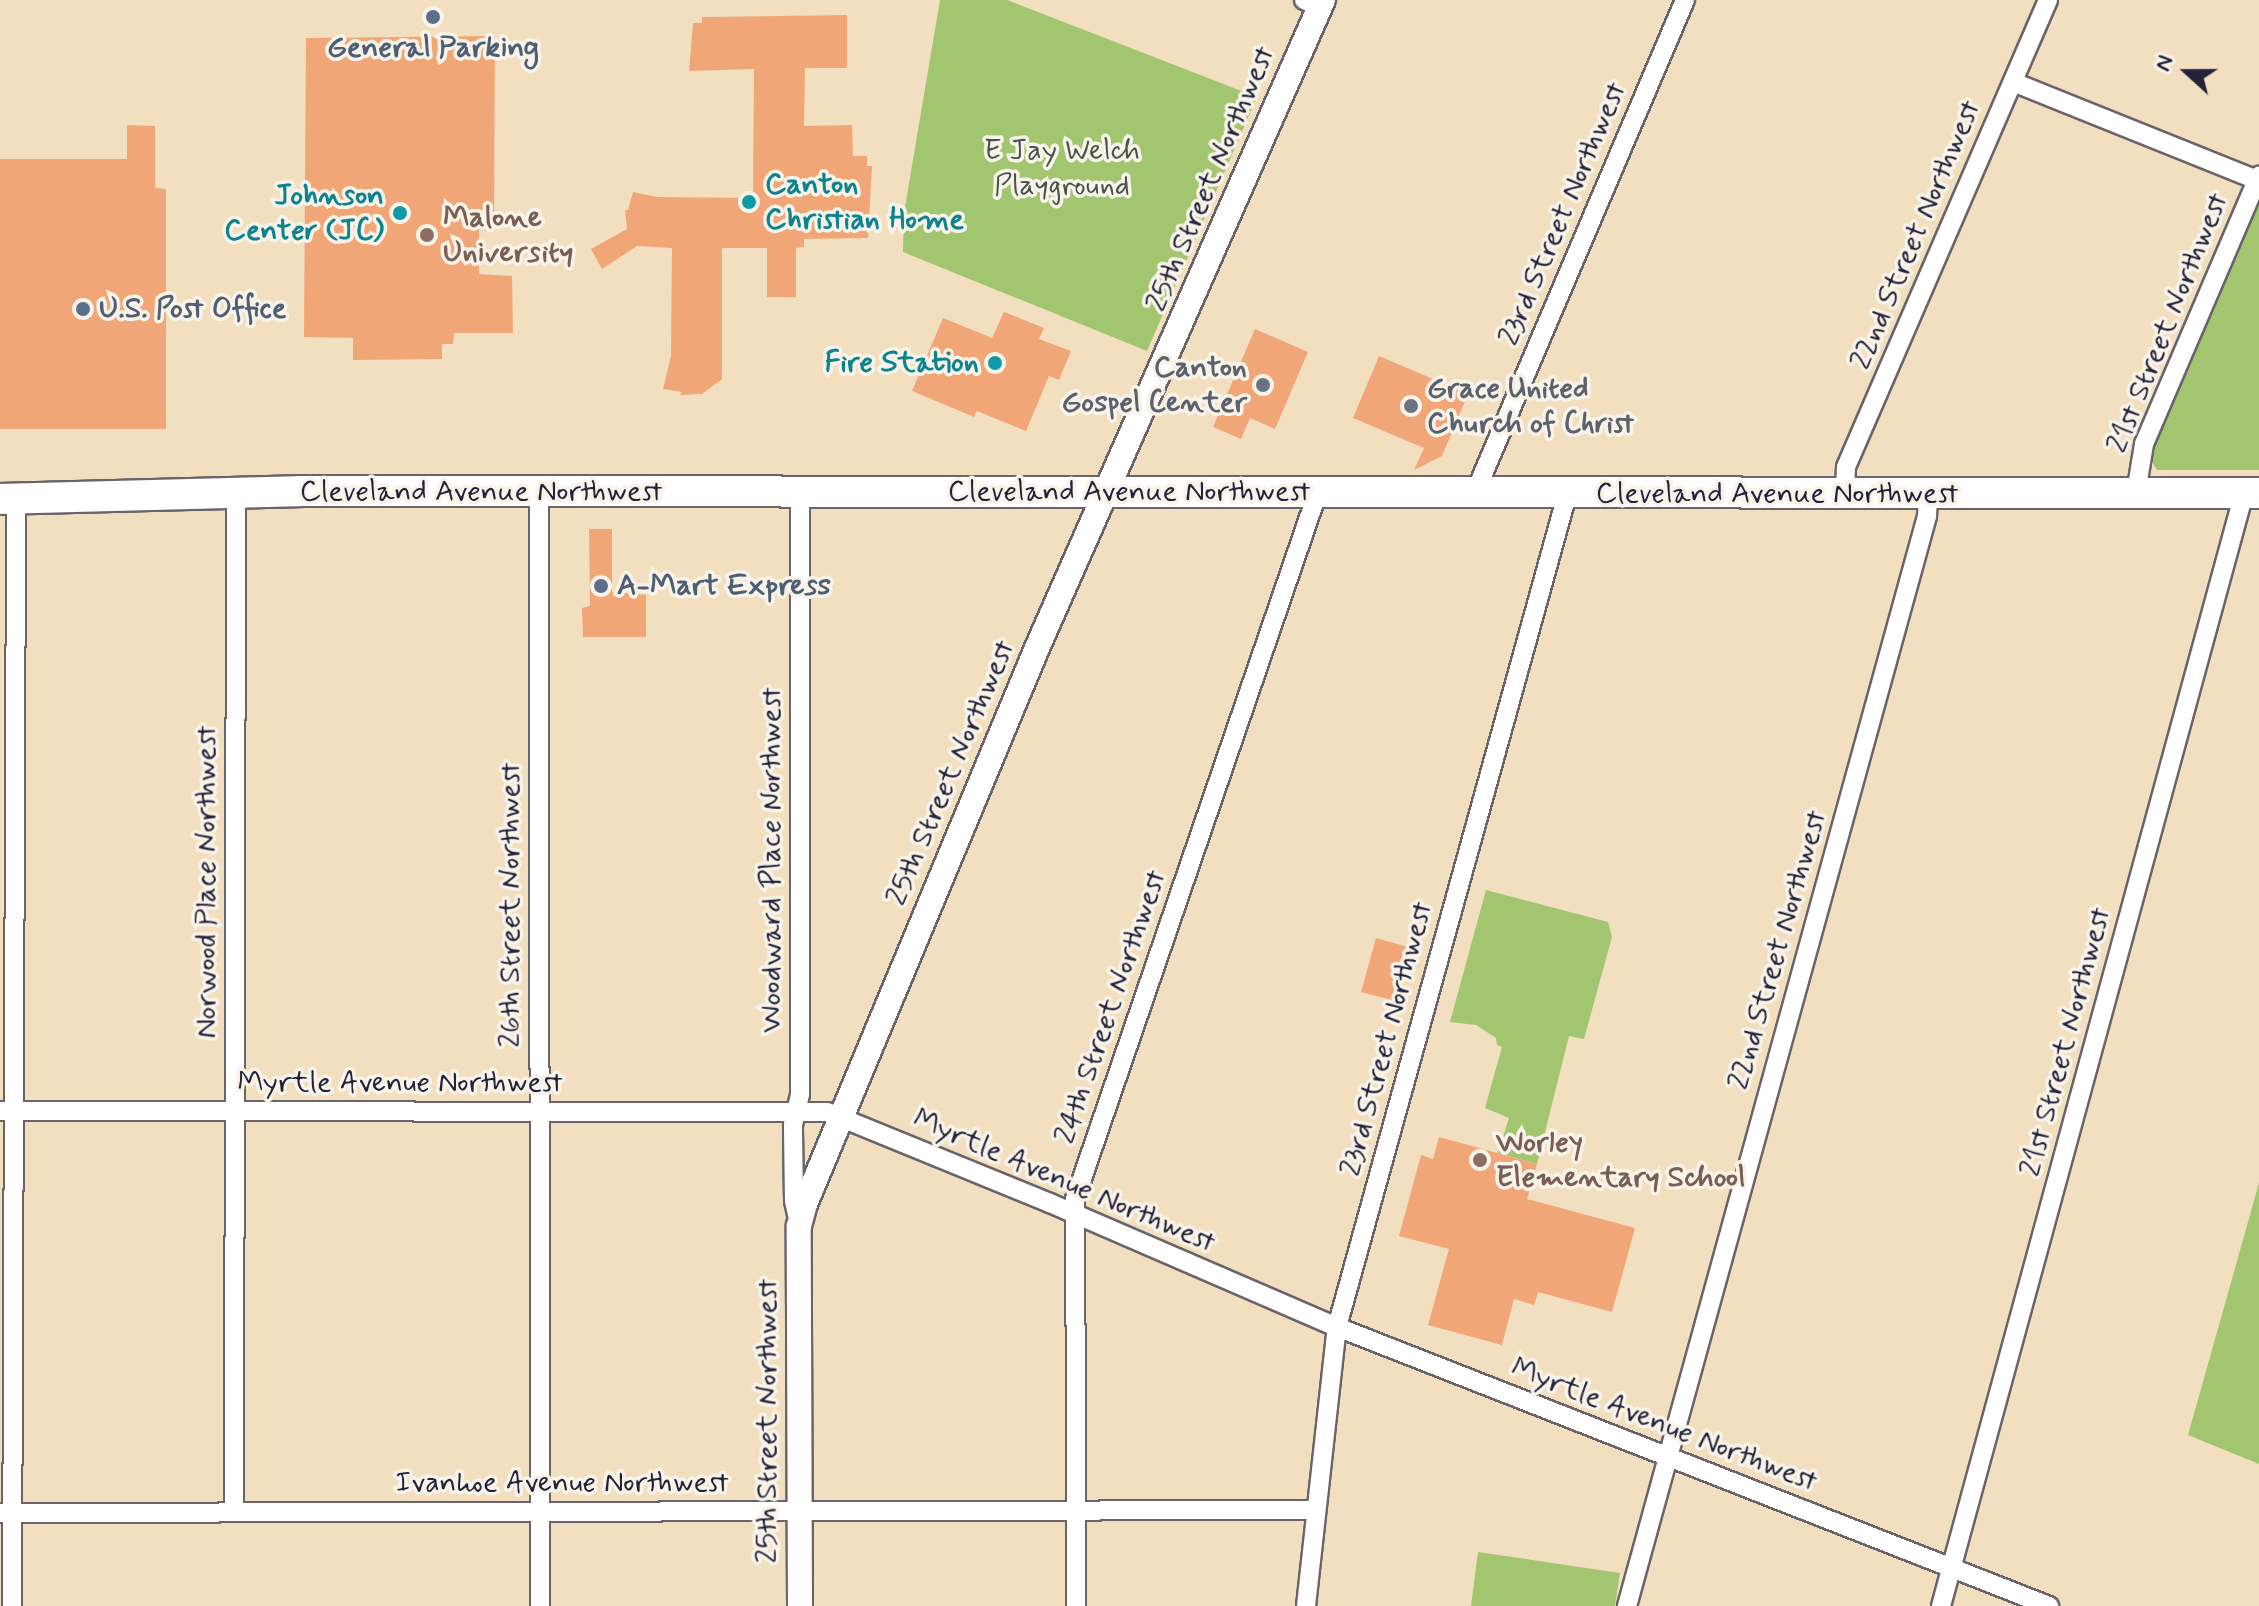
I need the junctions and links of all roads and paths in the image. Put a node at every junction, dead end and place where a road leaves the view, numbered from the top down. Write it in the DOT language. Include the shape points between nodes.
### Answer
graph roads {
  1 [pos="1685,0"];
  2 [pos="2048,0"];
  3 [pos="1315,2"];
  4 [pos="2013,82"];
  5 [pos="2258,178"];
  6 [pos="1106,491"];
  7 [pos="539,492"];
  8 [pos="800,492"];
  9 [pos="236,493"];
  10 [pos="2136,493"];
  11 [pos="2252,493"];
  12 [pos="1317,494"];
  13 [pos="1845,494"];
  14 [pos="1928,494"];
  15 [pos="1474,495"];
  16 [pos="1567,495"];
  17 [pos="8,498"];
  18 [pos="540,1110"];
  19 [pos="796,1110"];
  20 [pos="7,1111"];
  21 [pos="235,1111"];
  22 [pos="840,1117"];
  23 [pos="1074,1214"];
  24 [pos="799,1226"];
  25 [pos="1337,1327"];
  26 [pos="1667,1455"];
  27 [pos="1076,1509"];
  28 [pos="800,1510"];
  29 [pos="1316,1510"];
  30 [pos="234,1511"];
  31 [pos="539,1512"];
  32 [pos="6,1513"];
  33 [pos="1950,1567"];
  34 [pos="12,1606"];
  35 [pos="540,1606"];
  36 [pos="800,1606"];
  37 [pos="1076,1606"];
  38 [pos="1306,1606"];
  39 [pos="1627,1606"];
  40 [pos="1941,1606"];
  41 [pos="2049,1606"];
  1 -- 15 [label="street, 23rd Street Northwest"];
  2 -- 4 [label="street, 22nd Street Northwest"];
  3 -- 6 [label="street, 25th Street Northwest" via="1172,350"];
  4 -- 5 [label="street"];
  4 -- 13 [label="street, 22nd Street Northwest" via="1846,467"];
  5 -- 10 [label="street, 21st Street Northwest" via="2144,444"];
  6 -- 8 [label="main road, Cleveland Avenue Northwest"];
  6 -- 12 [label="main road, Cleveland Avenue Northwest"];
  6 -- 22 [label="street, 25th Street Northwest"];
  7 -- 8 [label="main road, Cleveland Avenue Northwest"];
  7 -- 9 [label="main road, Cleveland Avenue Northwest"];
  7 -- 18 [label="street, 26th Street Northwest"];
  8 -- 19 [label="street, Woodward Place Northwest"];
  9 -- 17 [label="main road, Cleveland Avenue Northwest"];
  9 -- 21 [label="street, Norwood Place Northwest"];
  10 -- 11 [label="main road, Cleveland Avenue Northwest"];
  10 -- 14 [label="main road, Cleveland Avenue Northwest"];
  11 -- 33 [label="street, 21st Street Northwest"];
  12 -- 15 [label="main road, Cleveland Avenue Northwest"];
  12 -- 23 [label="street, 24th Street Northwest" via="1079,1184"];
  13 -- 14 [label="main road, Cleveland Avenue Northwest"];
  13 -- 16 [label="main road, Cleveland Avenue Northwest"];
  14 -- 26 [label="street, 22nd Street Northwest" via="1927,516"];
  15 -- 16 [label="main road, Cleveland Avenue Northwest"];
  16 -- 25 [label="street, 23rd Street Northwest"];
  17 -- 20 [label="street"];
  18 -- 19 [label="street, Myrtle Avenue Northwest"];
  18 -- 21 [label="street, Myrtle Avenue Northwest"];
  18 -- 31 [label="street, 26th Street Northwest"];
  19 -- 22 [label="street, Myrtle Avenue Northwest"];
  19 -- 24 [label="street, Woodward Place Northwest" via="794,1201"];
  20 -- 21 [label="street, Myrtle Avenue Northwest"];
  20 -- 32 [label="street"];
  21 -- 30 [label="street, Norwood Place Northwest"];
  22 -- 23 [label="street, Myrtle Avenue Northwest"];
  22 -- 24 [label="street, 25th Street Northwest"];
  23 -- 25 [label="street, Myrtle Avenue Northwest"];
  23 -- 27 [label="street, 24th Street Northwest"];
  24 -- 28 [label="street, 25th Street Northwest"];
  25 -- 26 [label="street, Myrtle Avenue Northwest"];
  25 -- 29 [label="street, 23rd Street Northwest"];
  26 -- 33 [label="street, Myrtle Avenue Northwest"];
  26 -- 39 [label="street, 22nd Street Northwest"];
  27 -- 28 [label="street, Ivanhoe Avenue Northwest"];
  27 -- 29 [label="street, Ivanhoe Avenue Northwest"];
  27 -- 37 [label="street, 24th Street Northwest"];
  28 -- 31 [label="street, Ivanhoe Avenue Northwest"];
  28 -- 36 [label="street, 25th Street Northwest"];
  29 -- 38 [label="street, 23rd Street Northwest"];
  30 -- 31 [label="street, Ivanhoe Avenue Northwest"];
  30 -- 32 [label="street, Ivanhoe Avenue Northwest"];
  31 -- 35 [label="street, 26th Street Northwest"];
  32 -- 34 [label="street"];
  33 -- 40 [label="street, 21st Street Northwest"];
  33 -- 41 [label="street, Myrtle Avenue Northwest"];
}
